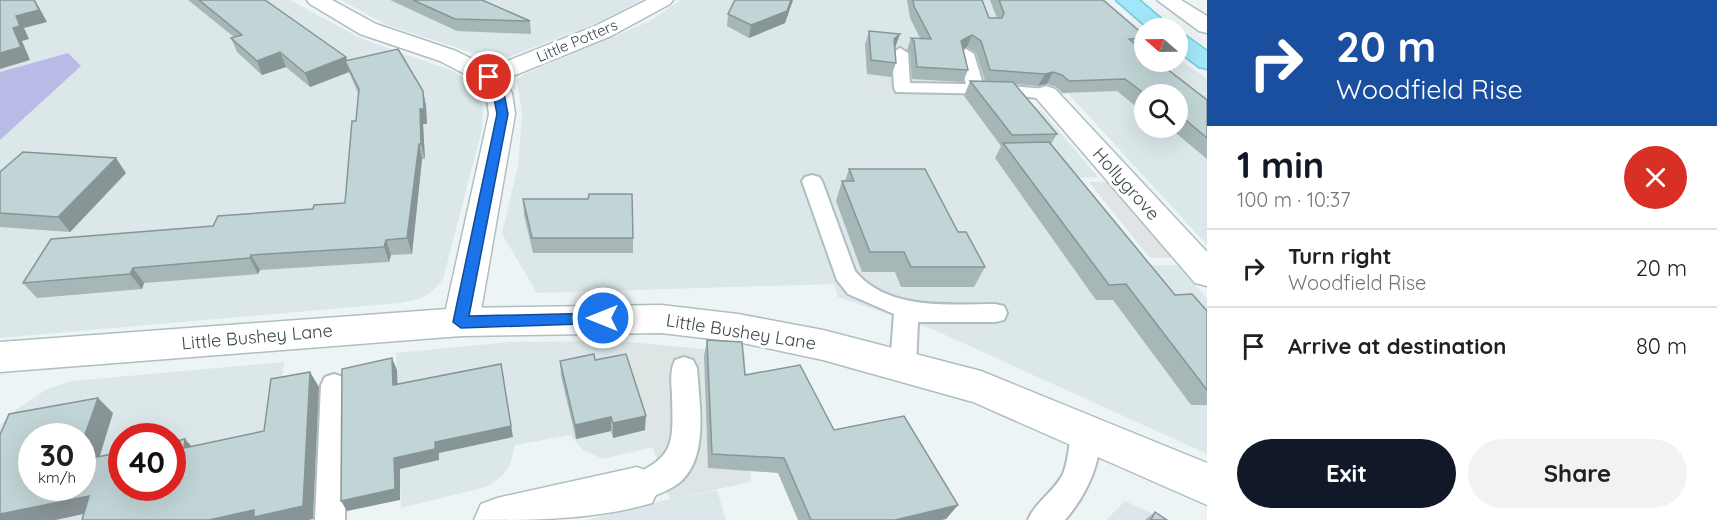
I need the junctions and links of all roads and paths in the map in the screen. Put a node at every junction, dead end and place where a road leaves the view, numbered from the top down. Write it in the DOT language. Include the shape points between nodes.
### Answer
graph roads {
  1 [pos="317,0"];
  2 [pos="663,0"];
  3 [pos="1126,0"];
  4 [pos="1167,0"];
  5 [pos="1148,18"];
  6 [pos="1207,26"];
  7 [pos="1188,48"];
  8 [pos="900,53"];
  9 [pos="966,54"];
  10 [pos="1207,62"];
  11 [pos="489,77"];
  12 [pos="976,89"];
  13 [pos="1046,94"];
  14 [pos="812,181"];
  15 [pos="1207,274"];
  16 [pos="906,309"];
  17 [pos="995,313"];
  18 [pos="461,322"];
  19 [pos="1,359"];
  20 [pos="903,366"];
  21 [pos="684,368"];
  22 [pos="334,385"];
  23 [pos="1085,431"];
  24 [pos="1207,484"];
  25 [pos="637,488"];
  26 [pos="330,520"];
  27 [pos="497,520"];
  28 [pos="1043,520"];
  1 -- 11 [label="street" via="368,28 448,56"];
  2 -- 11 [label="street, Little Potters" via="603,31"];
  3 -- 5 [label="main road"];
  4 -- 6 [label="street"];
  7 -- 10 [label="main road"];
  8 -- 12 [label="lane" via="902,88"];
  9 -- 12 [label="lane"];
  11 -- 18 [label="street" via="498,93 502,114"];
  12 -- 13 [label="lane"];
  13 -- 15 [label="street, Hollygrove"];
  14 -- 16 [label="lane" via="845,274 856,288"];
  16 -- 17 [label="lane" via="920,313"];
  16 -- 20 [label="lane"];
  18 -- 19 [label="street, Little Bushey Lane"];
  18 -- 20 [label="street, Little Bushey Lane" via="661,319 738,328"];
  20 -- 23 [label="street, Little Bushey Lane" via="981,388"];
  21 -- 25 [label="lane" via="684,450 677,465 663,477"];
  22 -- 26 [label="lane"];
  23 -- 24 [label="street, Little Bushey Lane"];
  23 -- 28 [label="lane" via="1082,467 1065,501"];
  25 -- 27 [label="street"];
}
